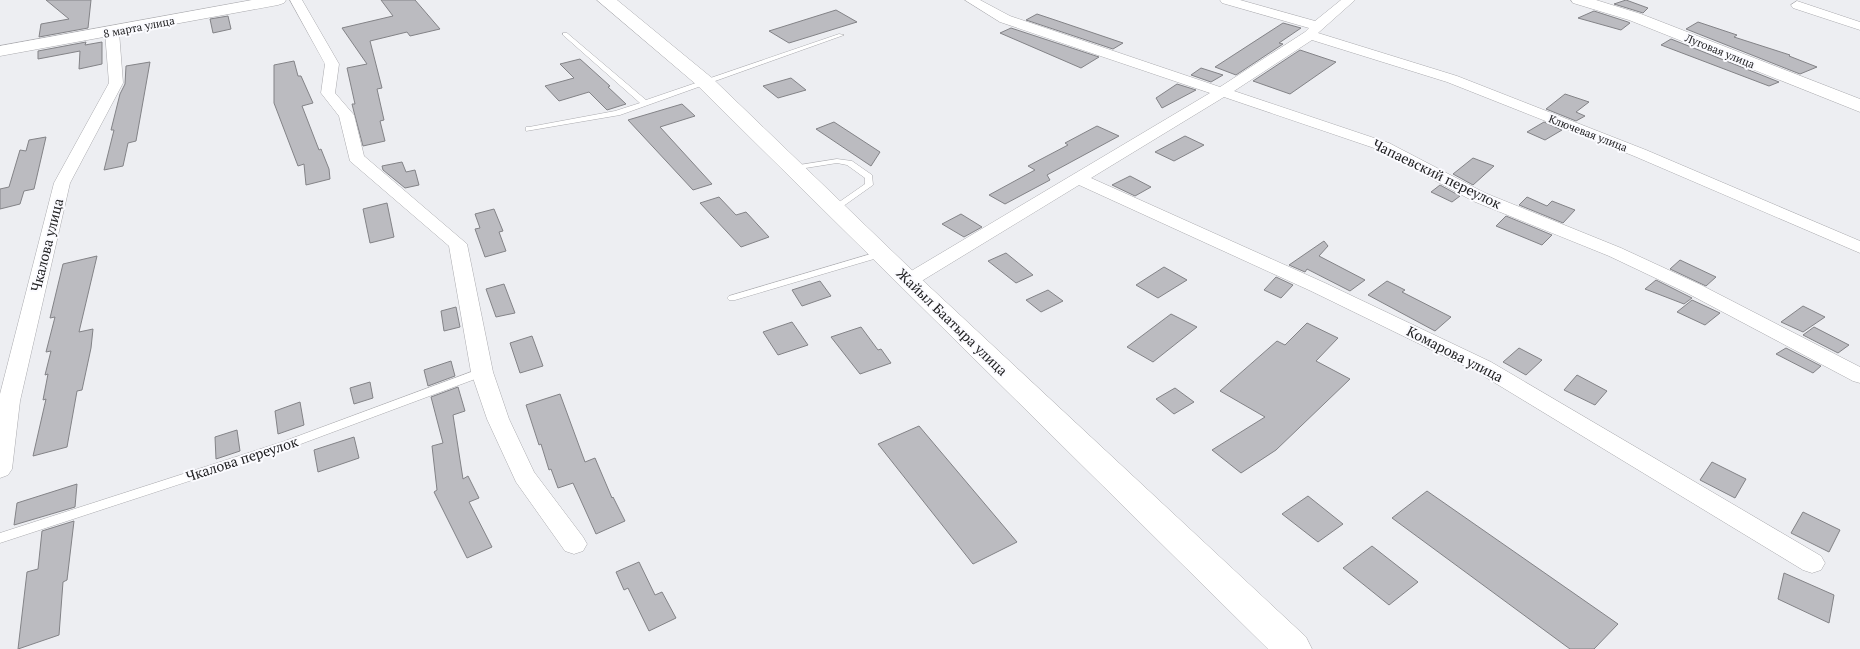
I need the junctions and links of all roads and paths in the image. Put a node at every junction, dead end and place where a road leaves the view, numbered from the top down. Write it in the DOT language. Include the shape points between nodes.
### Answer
graph roads {
  1 [pos="278,0"];
  2 [pos="296,0"];
  3 [pos="606,0"];
  4 [pos="971,0"];
  5 [pos="1226,0"];
  6 [pos="1349,0"];
  7 [pos="1579,0"];
  8 [pos="1803,3"];
  9 [pos="1860,26"];
  10 [pos="1314,30"];
  11 [pos="112,32"];
  12 [pos="565,34"];
  13 [pos="841,35"];
  14 [pos="0,51"];
  15 [pos="705,82"];
  16 [pos="1222,92"];
  17 [pos="645,103"];
  18 [pos="1860,106"];
  19 [pos="529,130"];
  20 [pos="793,168"];
  21 [pos="1079,179"];
  22 [pos="835,210"];
  23 [pos="1860,248"];
  24 [pos="880,254"];
  25 [pos="908,281"];
  26 [pos="732,298"];
  27 [pos="482,372"];
  28 [pos="1860,376"];
  29 [pos="4,402"];
  30 [pos="0,469"];
  31 [pos="0,538"];
  32 [pos="574,544"];
  33 [pos="1812,563"];
  34 [pos="1293,649"];
  1 -- 11 [label="street, 8 марта улица"];
  2 -- 27 [label="street" via="332,64 328,93 346,115 356,158 458,244"];
  3 -- 15 [label="highway, Жайыл Баатыра улица"];
  4 -- 16 [label="street, Чапаевский переулок" via="1005,19"];
  5 -- 10 [label="street, Ключевая улица"];
  6 -- 10 [label="street"];
  7 -- 18 [label="street, Луговая улица" via="1635,17"];
  8 -- 9 [label="street"];
  10 -- 16 [label="street"];
  10 -- 23 [label="street, Ключевая улица" via="1640,153"];
  11 -- 14 [label="street, 8 марта улица"];
  11 -- 29 [label="street, Чкалова улица" via="116,84 62,183"];
  12 -- 17 [label="lane"];
  13 -- 15 [label="lane"];
  15 -- 17 [label="lane"];
  15 -- 20 [label="highway, Жайыл Баатыра улица"];
  16 -- 21 [label="street"];
  16 -- 28 [label="street, Чапаевский переулок" via="1383,146 1479,197 1615,252 1694,289"];
  17 -- 19 [label="lane" via="617,113"];
  20 -- 22 [label="highway, Жайыл Баатыра улица"];
  20 -- 22 [label="lane" via="837,161 850,163 869,177 868,185"];
  21 -- 25 [label="street"];
  21 -- 33 [label="street, Комарова улица" via="1318,287 1484,367"];
  22 -- 24 [label="highway, Жайыл Баатыра улица"];
  24 -- 25 [label="highway, Жайыл Баатыра улица"];
  24 -- 26 [label="lane"];
  25 -- 34 [label="highway, Жайыл Баатыра улица"];
  27 -- 31 [label="lane, Чкалова переулок" via="286,445"];
  27 -- 32 [label="street" via="498,419 524,476"];
  29 -- 30 [label="street, Чкалова улица"];
}
